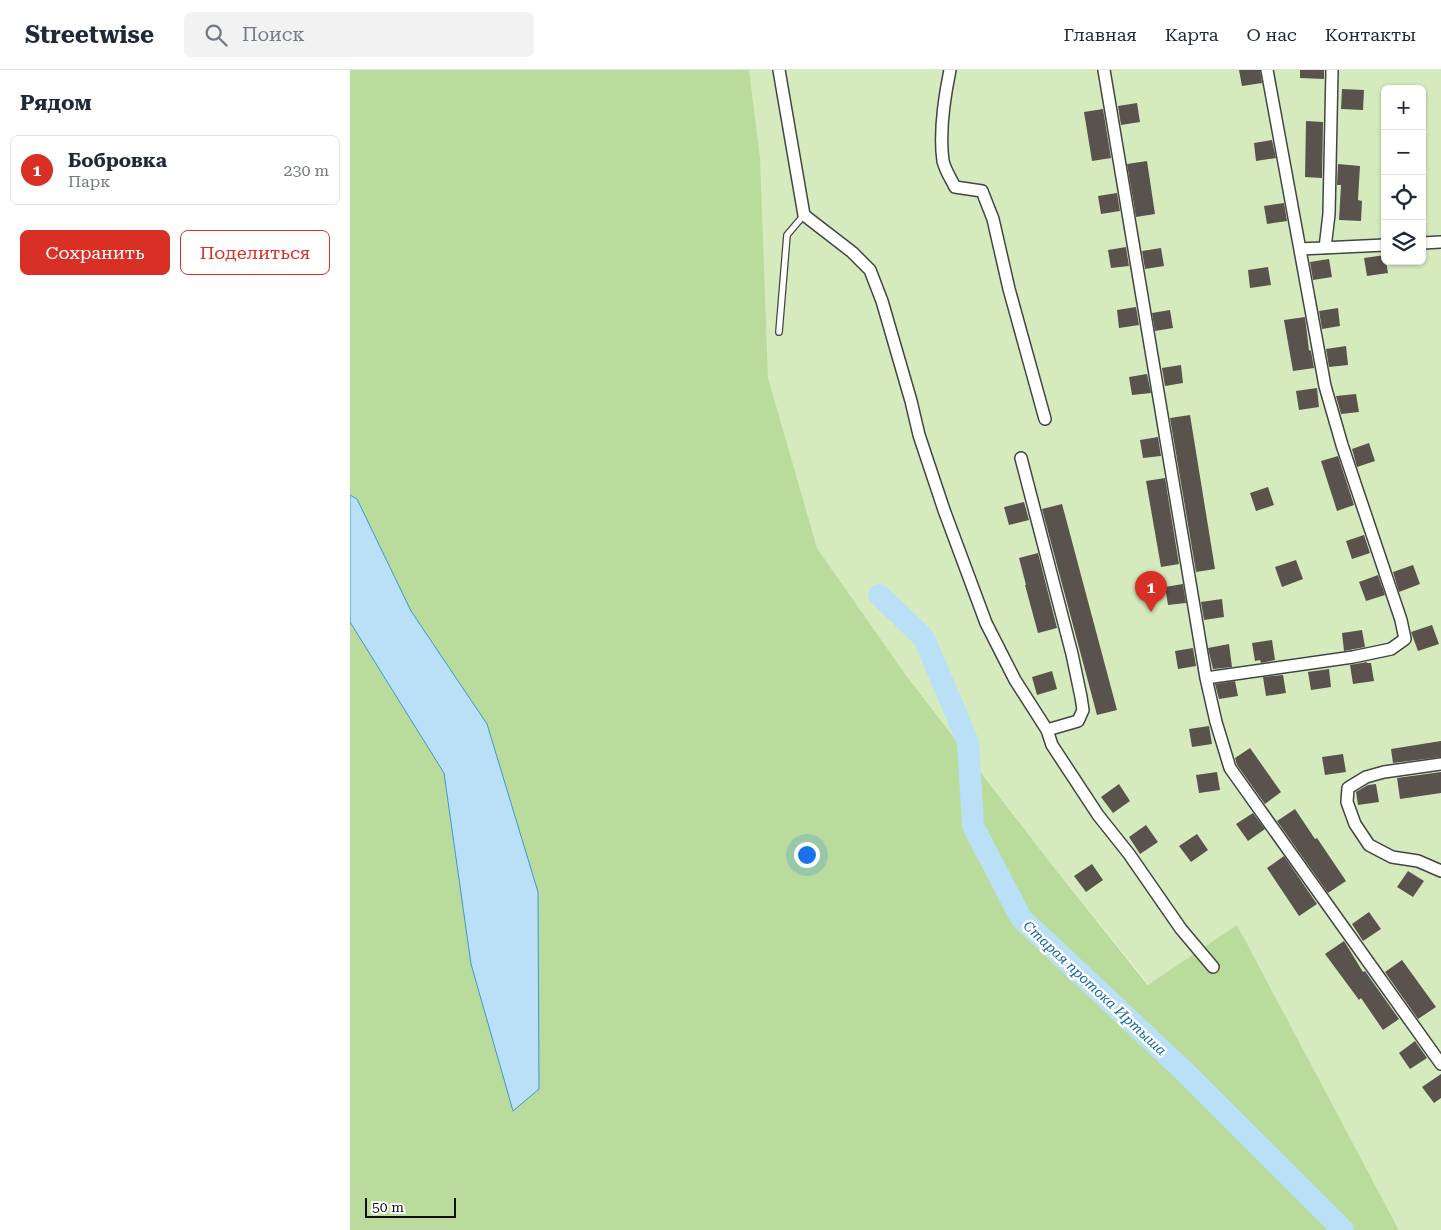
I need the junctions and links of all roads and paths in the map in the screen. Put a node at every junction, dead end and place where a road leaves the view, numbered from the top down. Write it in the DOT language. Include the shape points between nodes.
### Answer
graph roads {
  1 [pos="779,70"];
  2 [pos="950,70"];
  3 [pos="1104,70"];
  4 [pos="1267,70"];
  5 [pos="1332,70"];
  6 [pos="804,215"];
  7 [pos="1441,242"];
  8 [pos="1426,243"];
  9 [pos="1381,245"];
  10 [pos="1325,248"];
  11 [pos="1300,249"];
  12 [pos="779,332"];
  13 [pos="1046,419"];
  14 [pos="1021,458"];
  15 [pos="1206,678"];
  16 [pos="1047,730"];
  17 [pos="1441,764"];
  18 [pos="1441,871"];
  19 [pos="1212,967"];
  20 [pos="1441,1064"];
  1 -- 6 [label="street"];
  2 -- 13 [label="street" via="944,96 943,163 955,186 982,191 993,219"];
  3 -- 15 [label="street"];
  4 -- 11 [label="street"];
  5 -- 10 [label="street" via="1329,214"];
  6 -- 12 [label="lane" via="787,235"];
  6 -- 16 [label="street" via="870,270 882,301 919,435 986,623 1015,680"];
  7 -- 8 [label="street"];
  9 -- 10 [label="street"];
  10 -- 11 [label="street"];
  11 -- 15 [label="street" via="1324,386 1405,639 1392,649 1362,655"];
  14 -- 16 [label="street" via="1072,654 1083,710 1078,721"];
  15 -- 20 [label="street" via="1230,768"];
  16 -- 19 [label="street" via="1052,745 1098,816"];
  17 -- 18 [label="street" via="1366,777 1348,788 1347,802 1355,824 1369,845 1392,858 1418,861"];
}
